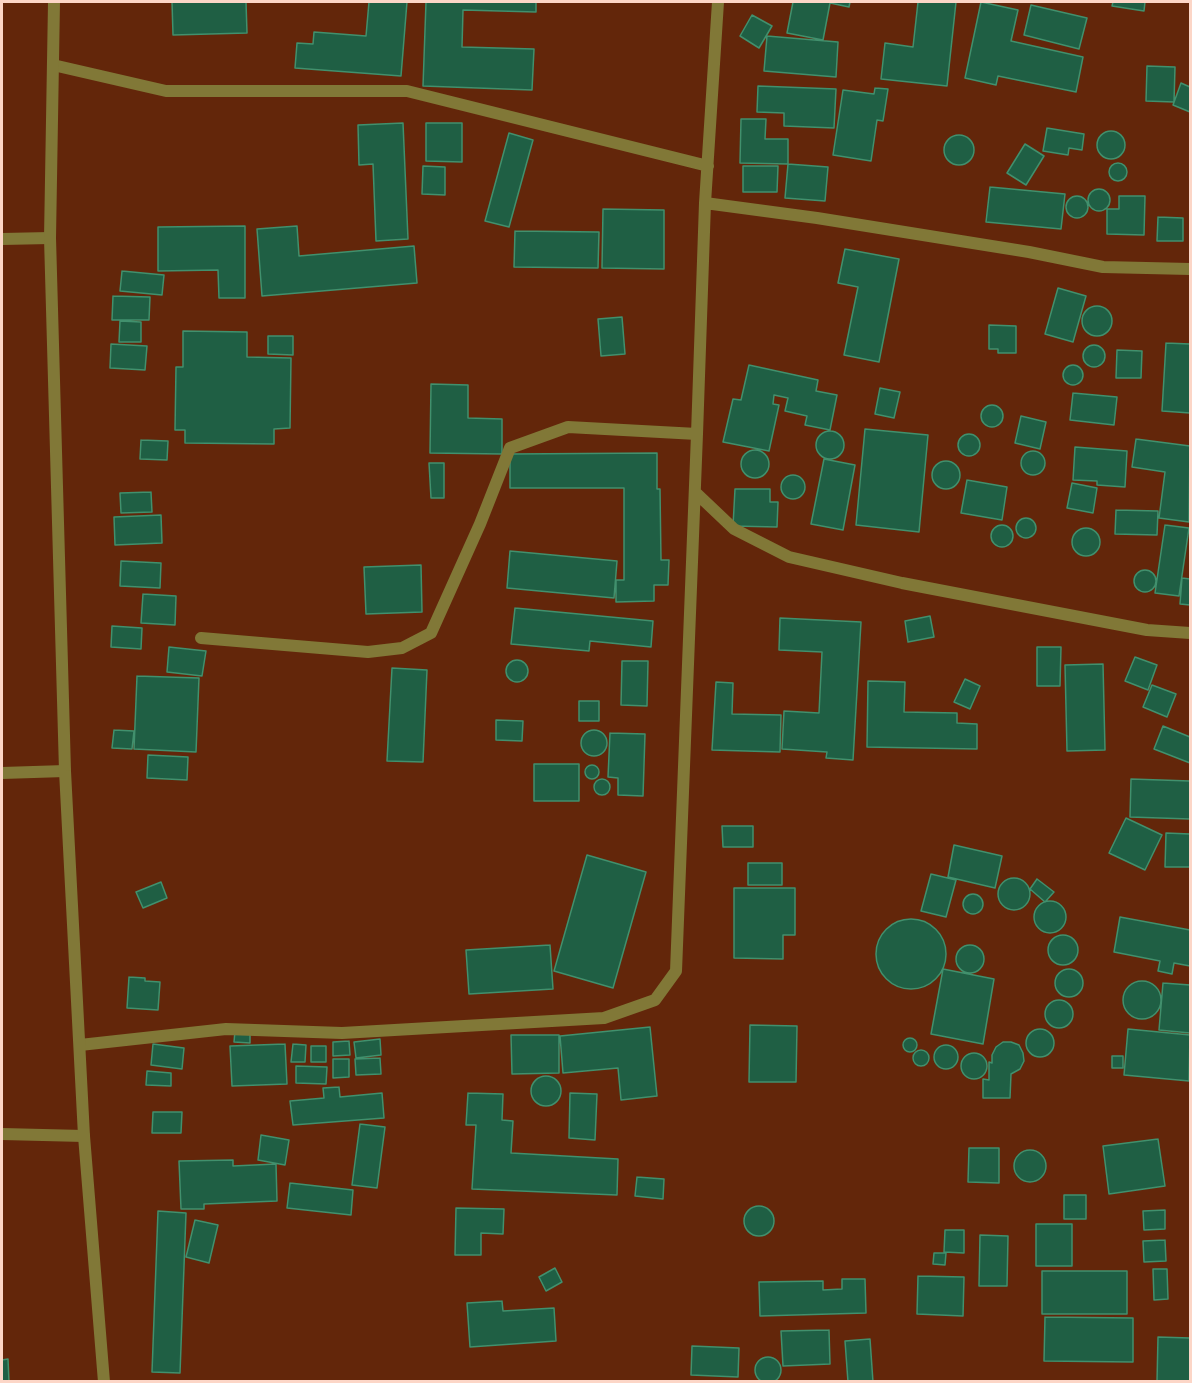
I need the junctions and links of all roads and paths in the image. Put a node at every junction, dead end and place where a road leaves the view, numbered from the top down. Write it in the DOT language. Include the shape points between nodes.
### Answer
graph roads {
  1 [pos="54,2"];
  2 [pos="718,2"];
  3 [pos="53,65"];
  4 [pos="708,166"];
  5 [pos="705,203"];
  6 [pos="50,238"];
  7 [pos="2,239"];
  8 [pos="1191,269"];
  9 [pos="697,434"];
  10 [pos="695,492"];
  11 [pos="1191,633"];
  12 [pos="201,638"];
  13 [pos="65,771"];
  14 [pos="2,773"];
  15 [pos="80,1046"];
  16 [pos="2,1134"];
  17 [pos="84,1136"];
  18 [pos="104,1382"];
  1 -- 3 [label="street"];
  2 -- 4 [label="street"];
  3 -- 4 [label="street" via="166,91 407,91"];
  3 -- 6 [label="street"];
  4 -- 5 [label="street"];
  5 -- 8 [label="street" via="1029,252 1103,267"];
  5 -- 9 [label="street"];
  6 -- 7 [label="street"];
  6 -- 13 [label="street"];
  9 -- 10 [label="street"];
  9 -- 12 [label="street" via="568,428 510,448 431,633 402,648 368,652"];
  10 -- 11 [label="street" via="734,529 789,557 1147,630"];
  10 -- 15 [label="street" via="676,971 655,1000 604,1018 342,1033 226,1029"];
  13 -- 14 [label="street"];
  13 -- 15 [label="street"];
  15 -- 17 [label="street"];
  16 -- 17 [label="street"];
  17 -- 18 [label="street"];
}
